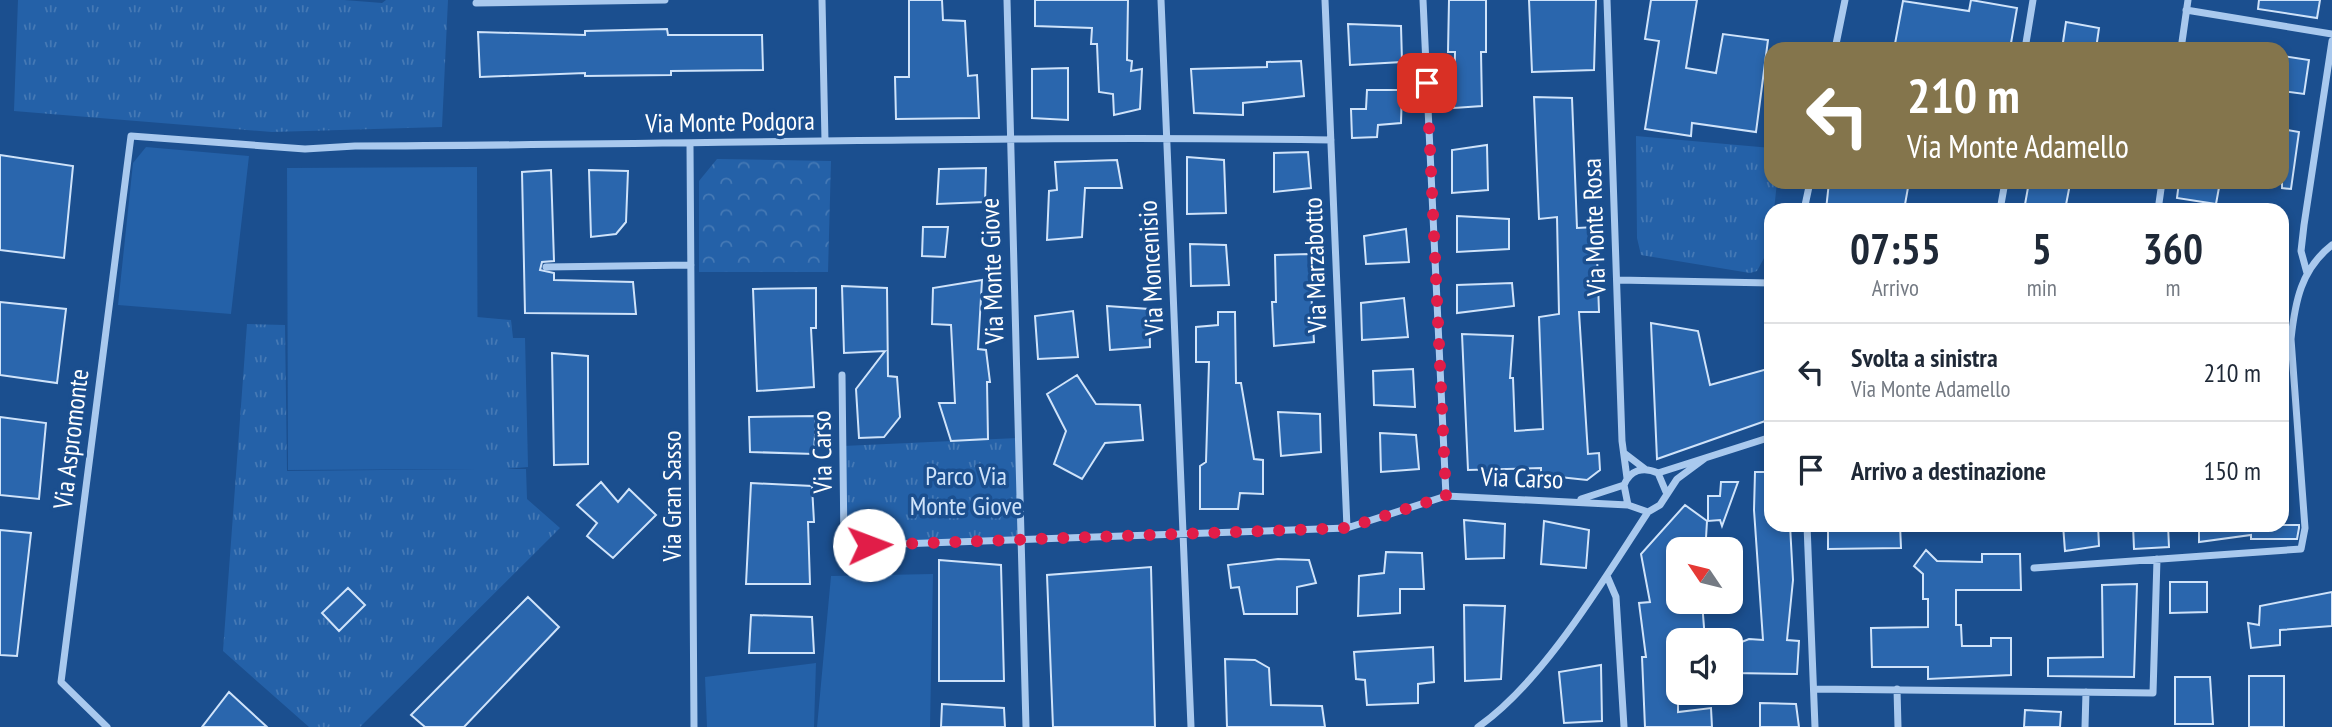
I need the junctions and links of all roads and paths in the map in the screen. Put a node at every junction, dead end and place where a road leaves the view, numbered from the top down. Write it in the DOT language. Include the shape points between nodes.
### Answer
graph roads {
  1 [pos="665,0"];
  2 [pos="821,0"];
  3 [pos="1007,0"];
  4 [pos="1161,0"];
  5 [pos="1325,0"];
  6 [pos="1423,0"];
  7 [pos="1607,0"];
  8 [pos="1844,0"];
  9 [pos="2033,0"];
  10 [pos="2188,0"];
  11 [pos="476,3"];
  12 [pos="2186,10"];
  13 [pos="2332,34"];
  14 [pos="2332,41"];
  15 [pos="1836,42"];
  16 [pos="2026,42"];
  17 [pos="2182,42"];
  18 [pos="131,136"];
  19 [pos="1009,138"];
  20 [pos="1166,138"];
  21 [pos="1331,140"];
  22 [pos="825,141"];
  23 [pos="690,145"];
  24 [pos="2332,245"];
  25 [pos="691,265"];
  26 [pos="546,267"];
  27 [pos="2307,273"];
  28 [pos="1617,281"];
  29 [pos="1764,282"];
  30 [pos="2289,327"];
  31 [pos="2289,369"];
  32 [pos="842,375"];
  33 [pos="1764,439"];
  34 [pos="1623,452"];
  35 [pos="1704,459"];
  36 [pos="1645,468"];
  37 [pos="1658,473"];
  38 [pos="1625,481"];
  39 [pos="1666,492"];
  40 [pos="1446,496"];
  41 [pos="1577,501"];
  42 [pos="1628,505"];
  43 [pos="1648,512"];
  44 [pos="1347,528"];
  45 [pos="1807,532"];
  46 [pos="1185,534"];
  47 [pos="1020,540"];
  48 [pos="2157,559"];
  49 [pos="2034,568"];
  50 [pos="1606,576"];
  51 [pos="1814,689"];
  52 [pos="1897,689"];
  53 [pos="2085,692"];
  54 [pos="107,727"];
  55 [pos="694,727"];
  56 [pos="1026,727"];
  57 [pos="1191,727"];
  58 [pos="1478,727"];
  59 [pos="1624,727"];
  60 [pos="1815,727"];
  61 [pos="1898,727"];
  62 [pos="2085,727"];
  1 -- 11 [label="street"];
  2 -- 22 [label="street"];
  3 -- 19 [label="street, Via Monte Giove"];
  4 -- 20 [label="street, Via Moncenisio"];
  5 -- 21 [label="street, Via Marzabotto"];
  6 -- 40 [label="street"];
  7 -- 28 [label="street, Via Monte Rosa"];
  8 -- 15 [label="street"];
  9 -- 16 [label="street"];
  10 -- 12 [label="street"];
  12 -- 13 [label="street"];
  12 -- 17 [label="street"];
  14 -- 27 [label="street" via="2301,251"];
  18 -- 23 [label="street, Via Monte Podgora" via="305,149"];
  18 -- 54 [label="street, Via Aspromonte" via="61,682"];
  19 -- 20 [label="street, Via Monte Podgora"];
  19 -- 22 [label="street, Via Monte Podgora"];
  19 -- 47 [label="street, Via Monte Giove"];
  20 -- 21 [label="street, Via Monte Podgora"];
  20 -- 46 [label="street, Via Moncenisio"];
  21 -- 44 [label="street, Via Marzabotto"];
  22 -- 23 [label="street, Via Monte Podgora"];
  23 -- 25 [label="street, Via Gran Sasso"];
  24 -- 27 [label="street"];
  25 -- 26 [label="street"];
  25 -- 55 [label="street, Via Gran Sasso"];
  27 -- 30 [label="street"];
  28 -- 29 [label="street"];
  28 -- 34 [label="street, Via Monte Rosa"];
  31 -- 48 [label="street" via="2305,528 2301,548"];
  32 -- 47 [label="street, Via Carso" via="844,546"];
  33 -- 35 [label="street"];
  34 -- 36 [label="street"];
  34 -- 38 [label="street, Via Monte Rosa"];
  35 -- 37 [label="street"];
  35 -- 39 [label="street"];
  36 -- 37 [label="street"];
  36 -- 38 [label="street"];
  37 -- 39 [label="street"];
  38 -- 41 [label="street, Via Carso"];
  38 -- 42 [label="street"];
  39 -- 43 [label="street" via="1660,505"];
  40 -- 41 [label="street, Via Carso"];
  40 -- 44 [label="street, Via Carso"];
  41 -- 42 [label="street, Via Carso"];
  42 -- 43 [label="street"];
  43 -- 50 [label="street"];
  44 -- 46 [label="street, Via Carso"];
  45 -- 51 [label="street"];
  46 -- 47 [label="street, Via Carso"];
  46 -- 57 [label="street, Via Moncenisio"];
  47 -- 56 [label="street, Via Monte Giove"];
  48 -- 49 [label="street"];
  48 -- 53 [label="street" via="2153,693"];
  50 -- 58 [label="street" via="1530,677"];
  50 -- 59 [label="street" via="1616,597"];
  51 -- 52 [label="street"];
  51 -- 60 [label="street"];
  52 -- 53 [label="street"];
  52 -- 61 [label="street"];
  53 -- 62 [label="street"];
}
